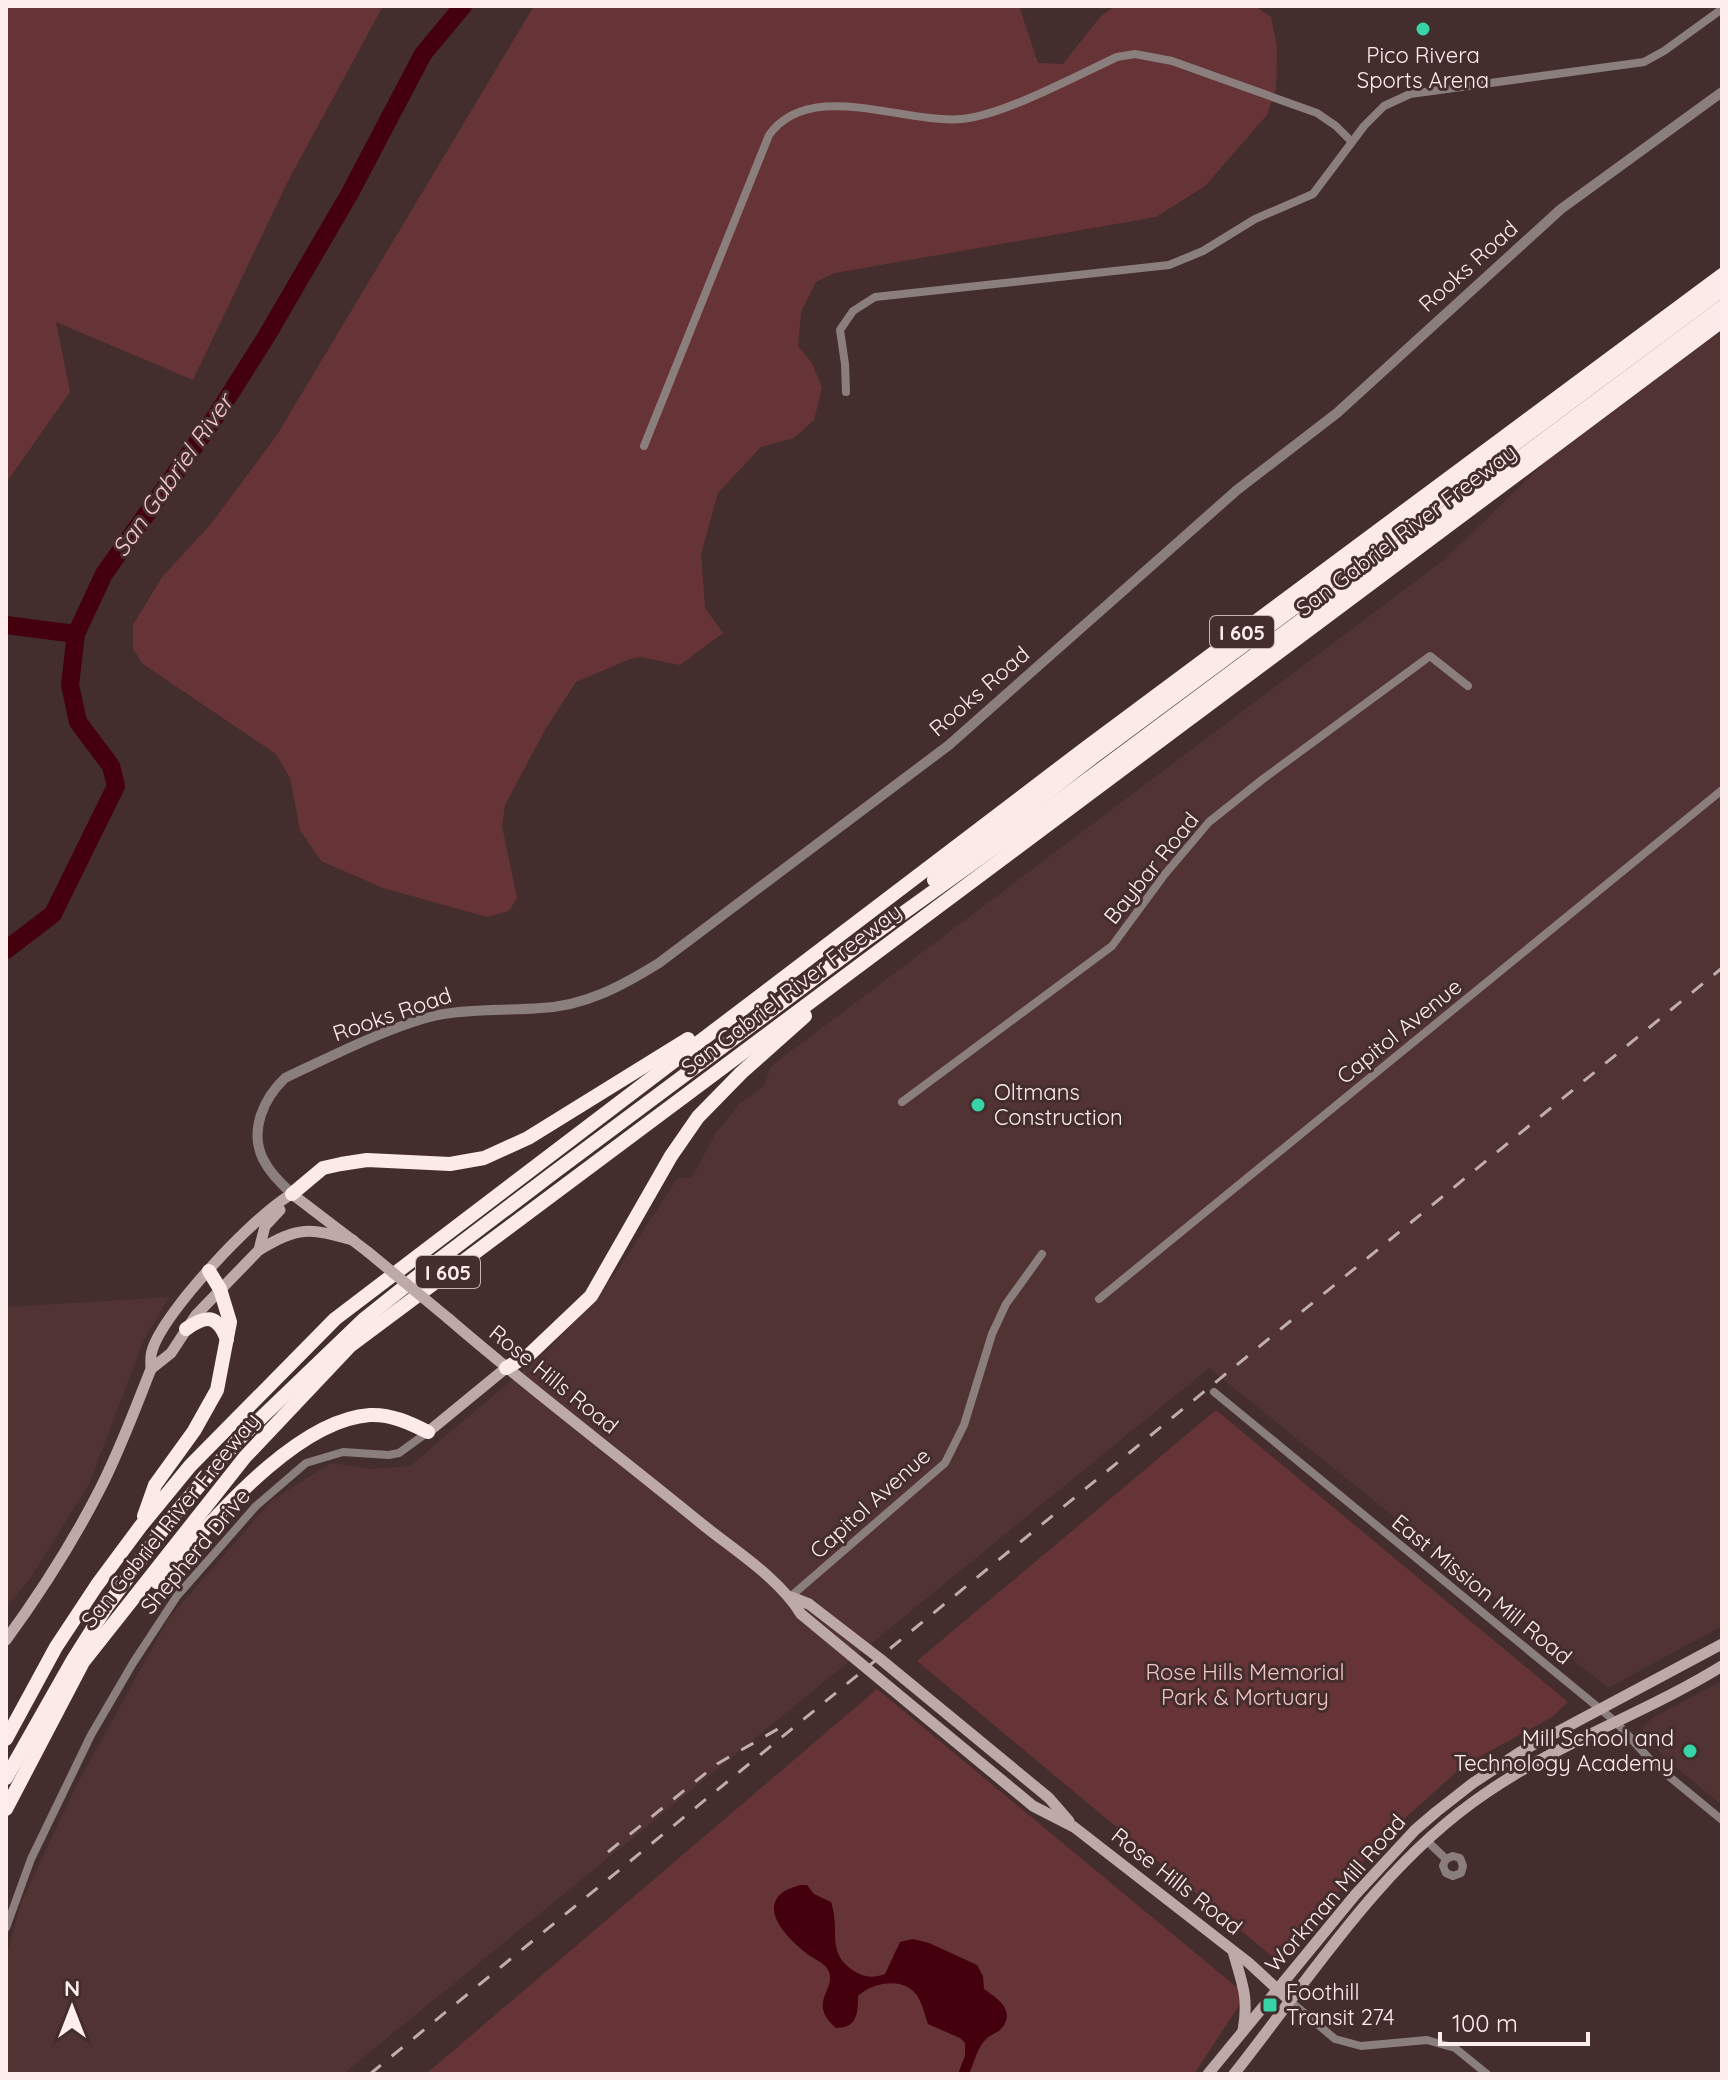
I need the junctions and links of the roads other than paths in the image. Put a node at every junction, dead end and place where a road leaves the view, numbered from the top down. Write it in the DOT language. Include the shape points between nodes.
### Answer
graph roads {
  1 [pos="1722,9"];
  2 [pos="1722,92"];
  3 [pos="1352,142"];
  4 [pos="1722,275"];
  5 [pos="1722,290"];
  6 [pos="1722,307"];
  7 [pos="1722,321"];
  8 [pos="846,392"];
  9 [pos="644,446"];
  10 [pos="1468,686"];
  11 [pos="1722,790"];
  12 [pos="877,952"];
  13 [pos="764,993"];
  14 [pos="625,1097"];
  15 [pos="902,1102"];
  16 [pos="292,1194"];
  17 [pos="353,1240"];
  18 [pos="259,1250"];
  19 [pos="1042,1254"];
  20 [pos="209,1271"];
  21 [pos="220,1289"];
  22 [pos="1099,1299"];
  23 [pos="186,1329"];
  24 [pos="227,1339"];
  25 [pos="506,1368"];
  26 [pos="151,1369"];
  27 [pos="1214,1392"];
  28 [pos="428,1432"];
  29 [pos="207,1448"];
  30 [pos="140,1527"];
  31 [pos="790,1597"];
  32 [pos="6,1640"];
  33 [pos="1722,1644"];
  34 [pos="83,1662"];
  35 [pos="1722,1666"];
  36 [pos="1601,1710"];
  37 [pos="1616,1722"];
  38 [pos="6,1739"];
  39 [pos="6,1766"];
  40 [pos="6,1778"];
  41 [pos="6,1809"];
  42 [pos="1722,1820"];
  43 [pos="1074,1827"];
  44 [pos="1415,1830"];
  45 [pos="1427,1841"];
  46 [pos="1443,1856"];
  47 [pos="1365,1907"];
  48 [pos="6,1928"];
  49 [pos="1233,1950"];
  50 [pos="1277,1989"];
  51 [pos="1289,2000"];
  52 [pos="1242,2032"];
  53 [pos="1208,2074"];
  54 [pos="1234,2074"];
  55 [pos="1487,2074"];
  1 -- 3 [label="street" via="1644,62 1410,94 1384,106"];
  2 -- 16 [label="street, Rooks Road" via="1561,209 1337,413 1237,490 949,745 659,963 584,1001 434,1016 285,1078 262,1107 258,1130 261,1157"];
  3 -- 8 [label="street" via="1313,194 1169,265 875,297 853,311 840,330"];
  3 -- 9 [label="street" via="1317,113 1172,61 1135,54 964,119 838,105 792,114 769,135"];
  4 -- 13 [label="highway, San Gabriel River Freeway / I 605"];
  5 -- 14 [label="highway" via="653,1091"];
  6 -- 40 [label="highway" via="854,949 363,1320 239,1439 169,1521 84,1641"];
  7 -- 12 [label="highway, San Gabriel River Freeway / I 605"];
  10 -- 15 [label="street, Baybar Road" via="1430,656 1209,822 1112,946"];
  11 -- 22 [label="street, Capitol Avenue"];
  12 -- 25 [label="highway" via="698,1117 591,1296 530,1354"];
  12 -- 34 [label="highway, San Gabriel River Freeway / I 605" via="350,1346 245,1457"];
  13 -- 14 [label="highway, San Gabriel River Freeway / I 605"];
  13 -- 16 [label="highway" via="528,1138 484,1158 450,1164 341,1164 323,1168"];
  14 -- 29 [label="highway, San Gabriel River Freeway / I 605" via="335,1319"];
  16 -- 17 [label="main road, Rose Hills Road"];
  16 -- 18 [label="main road" via="265,1226"];
  16 -- 20 [label="main road" via="257,1220"];
  17 -- 18 [label="main road" via="306,1230 286,1234"];
  17 -- 25 [label="main road, Rose Hills Road, bridge"];
  18 -- 21 [label="main road"];
  19 -- 31 [label="street, Capitol Avenue" via="1001,1314 964,1425 945,1463"];
  20 -- 21 [label="highway"];
  20 -- 26 [label="main road" via="169,1320 152,1350"];
  21 -- 23 [label="main road"];
  21 -- 24 [label="highway" via="230,1322"];
  23 -- 24 [label="highway" via="205,1318 214,1320"];
  23 -- 26 [label="main road" via="171,1353"];
  24 -- 30 [label="highway" via="217,1390 155,1485"];
  25 -- 28 [label="main road, Shepherd Drive"];
  25 -- 31 [label="main road, Rose Hills Road"];
  26 -- 32 [label="main road" via="72,1542"];
  27 -- 36 [label="street, East Mission Mill Road"];
  28 -- 34 [label="highway" via="388,1416 369,1415 345,1421 293,1448 218,1516"];
  28 -- 48 [label="street, Shepherd Drive" via="399,1453 343,1452 306,1463 256,1506 177,1596 91,1735 31,1859"];
  29 -- 30 [label="highway, San Gabriel River Freeway / I 605"];
  29 -- 39 [label="highway" via="202,1471 104,1599"];
  30 -- 38 [label="highway, San Gabriel River Freeway / I 605" via="56,1647"];
  31 -- 43 [label="main road, Rose Hills Road" via="809,1604 879,1658 1049,1798"];
  31 -- 43 [label="main road, Rose Hills Road" via="801,1614 1033,1806"];
  33 -- 36 [label="main road, Workman Mill Road"];
  34 -- 41 [label="highway, San Gabriel River Freeway / I 605"];
  35 -- 37 [label="main road, Workman Mill Road"];
  36 -- 37 [label="street, East Mission Mill Road"];
  36 -- 44 [label="main road, Workman Mill Road" via="1520,1752"];
  37 -- 42 [label="street, East Mission Mill Road" via="1654,1764"];
  37 -- 45 [label="main road, Workman Mill Road" via="1528,1765"];
  43 -- 49 [label="main road, Rose Hills Road"];
  44 -- 47 [label="main road" via="1367,1890"];
  44 -- 50 [label="main road, Workman Mill Road"];
  45 -- 46 [label="street"];
  45 -- 47 [label="main road, Workman Mill Road"];
  47 -- 51 [label="main road, Workman Mill Road"];
  49 -- 50 [label="main road, Rose Hills Road"];
  49 -- 52 [label="main road" via="1246,1991"];
  50 -- 51 [label="main road, Rose Hills Road"];
  50 -- 52 [label="main road, Workman Mill Road"];
  51 -- 54 [label="main road, Workman Mill Road"];
  51 -- 55 [label="street" via="1335,2039 1361,2046 1427,2040 1455,2048"];
  52 -- 53 [label="main road, Workman Mill Road"];
}
